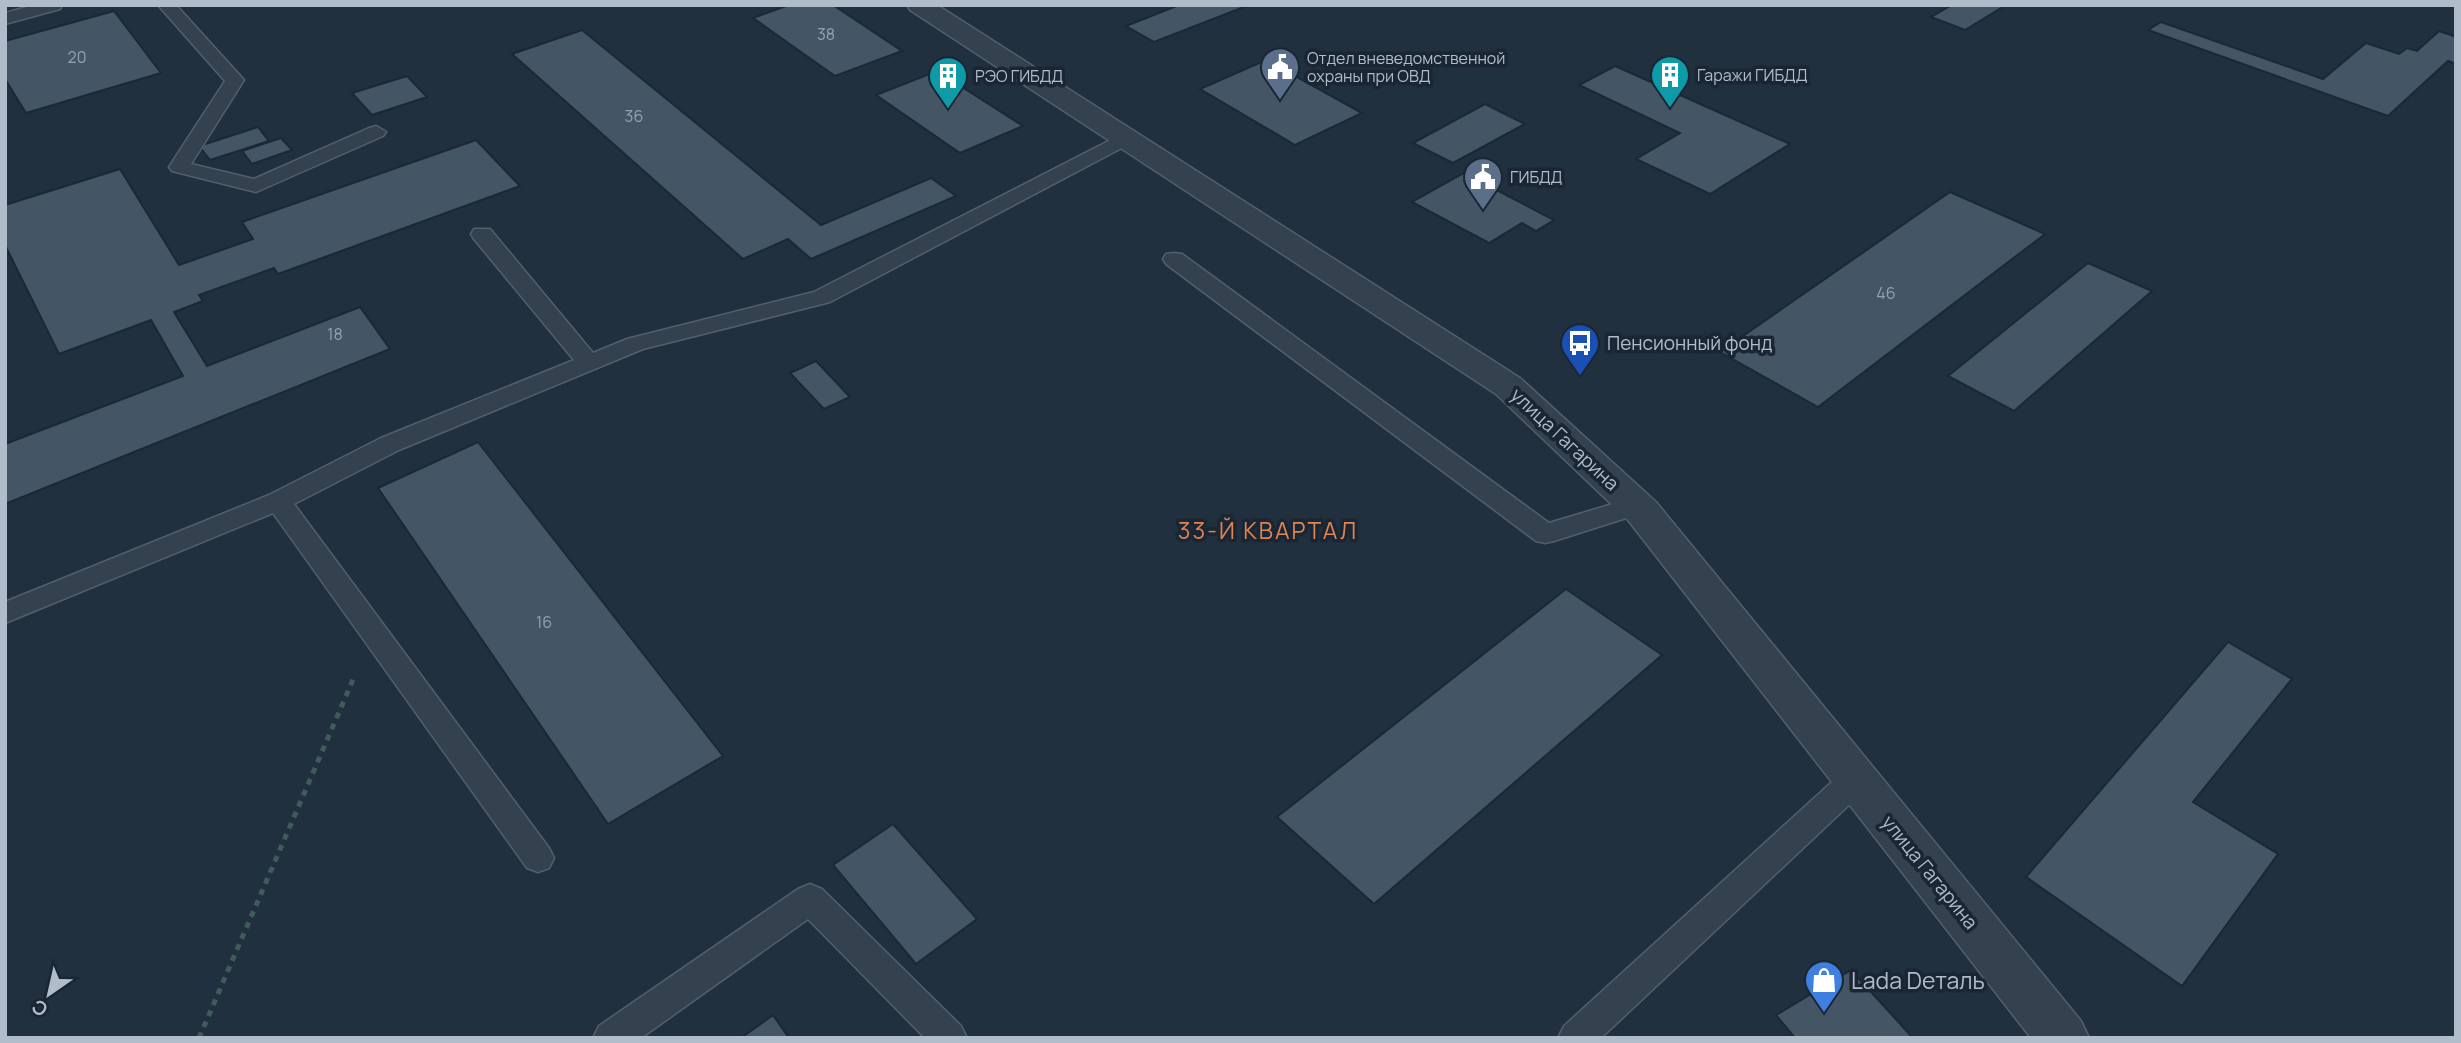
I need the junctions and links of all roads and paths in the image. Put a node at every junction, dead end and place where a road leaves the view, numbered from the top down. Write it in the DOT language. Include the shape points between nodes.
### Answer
graph roads {
  1 [pos="54,5"];
  2 [pos="166,5"];
  3 [pos="919,5"];
  4 [pos="5,19"];
  5 [pos="376,132"];
  6 [pos="1126,138"];
  7 [pos="482,234"];
  8 [pos="1174,259"];
  9 [pos="589,363"];
  10 [pos="278,501"];
  11 [pos="1636,506"];
  12 [pos="5,613"];
  13 [pos="374,632"];
  14 [pos="1856,779"];
  15 [pos="538,858"];
  16 [pos="199,1038"];
  17 [pos="611,1038"];
  18 [pos="949,1038"];
  19 [pos="1576,1038"];
  20 [pos="2063,1038"];
  1 -- 4 [label="lane"];
  2 -- 5 [label="lane" via="235,80 179,167 256,186"];
  3 -- 6 [label="street, улица Гагарина"];
  6 -- 9 [label="lane" via="822,297 635,344"];
  6 -- 11 [label="street, улица Гагарина" via="1508,386"];
  7 -- 9 [label="lane"];
  8 -- 11 [label="lane" via="1545,534"];
  9 -- 10 [label="lane" via="390,444"];
  10 -- 12 [label="lane"];
  10 -- 13 [label="lane"];
  11 -- 14 [label="street, улица Гагарина"];
  13 -- 15 [label="lane"];
  13 -- 16 [label="path"];
  14 -- 19 [label="lane"];
  14 -- 20 [label="street, улица Гагарина"];
  17 -- 18 [label="lane" via="810,899"];
}
